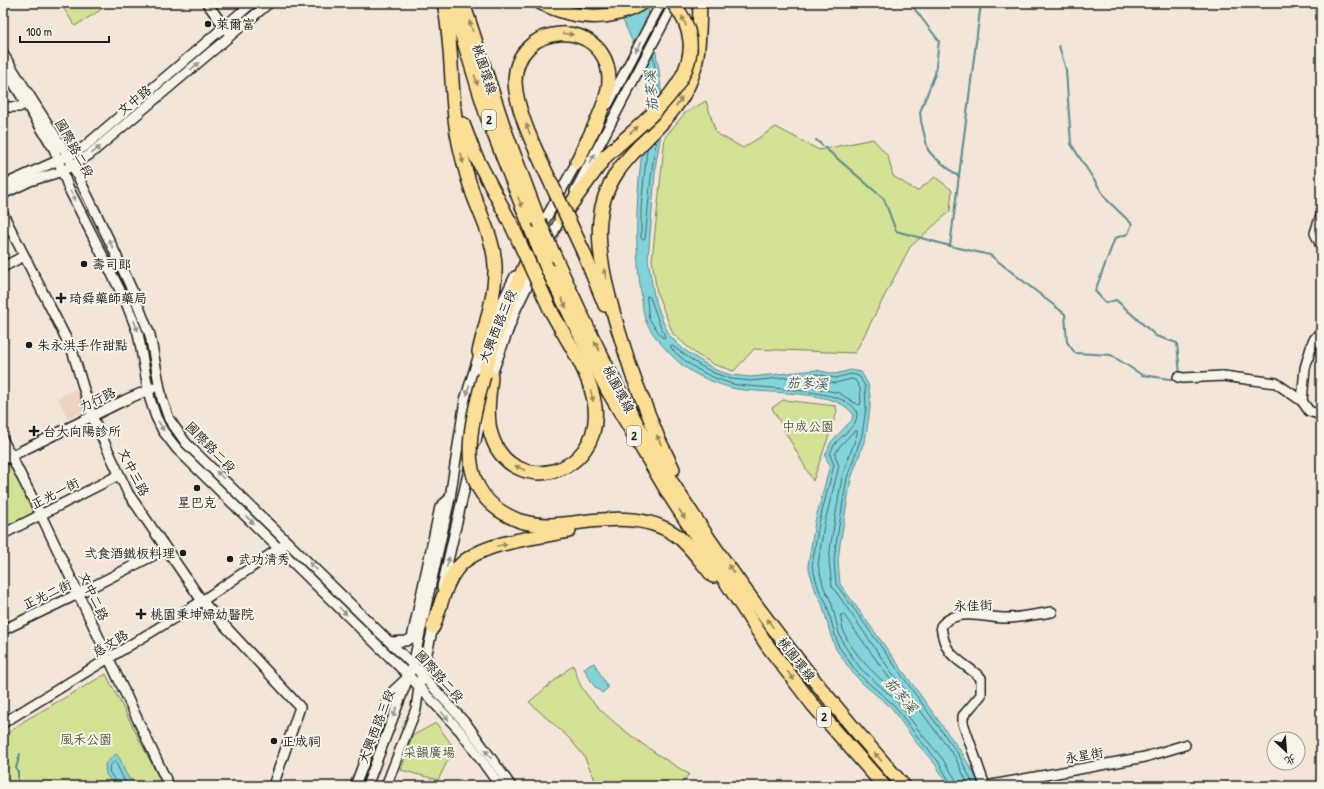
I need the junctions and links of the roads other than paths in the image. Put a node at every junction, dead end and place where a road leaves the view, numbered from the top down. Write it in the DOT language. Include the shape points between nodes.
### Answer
graph roads {
  1 [pos="207,3"];
  2 [pos="252,3"];
  3 [pos="269,3"];
  4 [pos="444,3"];
  5 [pos="452,3"];
  6 [pos="463,3"];
  7 [pos="541,3"];
  8 [pos="642,3"];
  9 [pos="661,3"];
  10 [pos="700,3"];
  11 [pos="673,5"];
  12 [pos="224,27"];
  13 [pos="231,35"];
  14 [pos="3,54"];
  15 [pos="452,63"];
  16 [pos="3,66"];
  17 [pos="26,103"];
  18 [pos="3,107"];
  19 [pos="64,158"];
  20 [pos="576,162"];
  21 [pos="72,166"];
  22 [pos="63,171"];
  23 [pos="3,185"];
  24 [pos="3,194"];
  25 [pos="3,214"];
  26 [pos="1321,214"];
  27 [pos="561,218"];
  28 [pos="537,229"];
  29 [pos="1321,246"];
  30 [pos="24,256"];
  31 [pos="3,267"];
  32 [pos="1321,331"];
  33 [pos="479,352"];
  34 [pos="487,376"];
  35 [pos="1180,378"];
  36 [pos="634,379"];
  37 [pos="160,386"];
  38 [pos="149,389"];
  39 [pos="1304,404"];
  40 [pos="1321,415"];
  41 [pos="92,416"];
  42 [pos="3,440"];
  43 [pos="7,458"];
  44 [pos="119,475"];
  45 [pos="450,498"];
  46 [pos="41,515"];
  47 [pos="640,521"];
  48 [pos="3,534"];
  49 [pos="288,542"];
  50 [pos="717,548"];
  51 [pos="166,549"];
  52 [pos="280,549"];
  53 [pos="78,594"];
  54 [pos="737,595"];
  55 [pos="202,601"];
  56 [pos="1052,612"];
  57 [pos="433,627"];
  58 [pos="3,630"];
  59 [pos="390,642"];
  60 [pos="108,659"];
  61 [pos="413,665"];
  62 [pos="422,675"];
  63 [pos="409,676"];
  64 [pos="419,687"];
  65 [pos="3,723"];
  66 [pos="1185,745"];
  67 [pos="169,786"];
  68 [pos="274,786"];
  69 [pos="355,786"];
  70 [pos="367,786"];
  71 [pos="382,786"];
  72 [pos="386,786"];
  73 [pos="500,786"];
  74 [pos="511,786"];
  75 [pos="884,786"];
  76 [pos="904,786"];
  77 [pos="985,786"];
  1 -- 12 [label="street"];
  2 -- 12 [label="street, 文中路"];
  3 -- 13 [label="street, 文中路"];
  4 -- 15 [label="highway"];
  5 -- 28 [label="highway, 桃園環線 / 2, one-way" via="487,116"];
  28 -- 6 [label="highway, 桃園環線 / 2, one-way"];
  7 -- 8 [label="highway" via="579,17 608,16"];
  9 -- 20 [label="street, 大興西路三段, one-way"];
  36 -- 10 [label="highway, one-way" via="618,328 600,247 600,220 609,185 624,161 673,111 688,86 697,55"];
  27 -- 11 [label="street, 大興西路三段, one-way"];
  27 -- 11 [label="highway, one-way, bridge" via="606,156 660,108 678,87 689,55 688,36 681,15"];
  12 -- 13 [label="street"];
  12 -- 19 [label="street, 文中路" via="84,147"];
  21 -- 13 [label="street, 文中路, one-way" via="89,155"];
  14 -- 19 [label="street, 國際路二段"];
  15 -- 33 [label="highway, one-way" via="460,149 490,241 495,266 494,290"];
  15 -- 34 [label="highway, one-way, bridge" via="462,119 470,145 581,367 593,397 594,429 587,448 580,457 564,468 544,473 531,472 510,463 495,445 491,434"];
  16 -- 17 [label="street, 國際路二段"];
  17 -- 18 [label="street" via="19,107"];
  17 -- 19 [label="street, 國際路二段"];
  19 -- 21 [label="street, 國際路二段"];
  19 -- 22 [label="street, 國際路二段"];
  19 -- 23 [label="street, 文中路"];
  20 -- 28 [label="street, 大興西路三段"];
  36 -- 20 [label="highway, one-way, bridge" via="583,251 543,166 519,103 515,82 522,57 531,46 546,36 564,33 585,40 598,49 606,62 609,78 603,105"];
  21 -- 22 [label="street, 文中路"];
  37 -- 21 [label="street, 國際路二段, one-way" via="142,314"];
  22 -- 24 [label="street, 文中路" via="30,181"];
  22 -- 38 [label="street, 國際路二段, one-way" via="69,189 132,317 142,348"];
  25 -- 30 [label="street, 文中三路"];
  26 -- 29 [label="street" via="1315,234"];
  27 -- 34 [label="street, 大興西路三段" via="516,309"];
  28 -- 33 [label="street, 大興西路三段"];
  28 -- 34 [label="highway" via="498,329"];
  50 -- 28 [label="highway, 桃園環線 / 2, one-way, bridge" via="678,491 628,406 577,307 554,255"];
  28 -- 54 [label="highway, 桃園環線 / 2, one-way, bridge" via="547,268 608,391 670,496"];
  30 -- 31 [label="street"];
  30 -- 41 [label="street, 文中三路" via="72,350"];
  32 -- 39 [label="street" via="1312,341 1305,368"];
  33 -- 45 [label="street, 大興西路三段, one-way" via="466,400"];
  34 -- 47 [label="highway, bridge" via="470,437 470,462 480,490 493,506 510,518 544,526 616,518"];
  57 -- 34 [label="street, 大興西路三段, one-way"];
  35 -- 39 [label="street" via="1223,376 1274,383"];
  50 -- 36 [label="highway, one-way" via="669,462"];
  37 -- 38 [label="street, 力行路"];
  49 -- 37 [label="street, 國際路二段, one-way" via="186,444 169,419"];
  38 -- 41 [label="street, 力行路"];
  38 -- 52 [label="street, 國際路二段, one-way" via="156,417 177,449"];
  39 -- 40 [label="street" via="1309,411"];
  41 -- 43 [label="street, 力行路"];
  41 -- 44 [label="street, 文中三路"];
  42 -- 43 [label="street, 文中二路"];
  43 -- 46 [label="street, 文中二路"];
  44 -- 46 [label="street, 正光一街"];
  44 -- 51 [label="street, 文中三路" via="128,493"];
  45 -- 59 [label="street" via="440,507 412,638"];
  45 -- 61 [label="street, 大興西路三段"];
  46 -- 48 [label="street, 正光一街"];
  46 -- 53 [label="street, 文中二路"];
  47 -- 54 [label="highway" via="668,531 680,539"];
  57 -- 47 [label="highway, one-way" via="451,577 462,563 476,553 499,545 596,525"];
  49 -- 52 [label="street, 慈文路"];
  59 -- 49 [label="street, 國際路二段, one-way"];
  54 -- 50 [label="highway, 桃園環線 / 2, one-way"];
  51 -- 53 [label="street, 正光二街"];
  51 -- 55 [label="street, 文中三路"];
  52 -- 55 [label="street, 慈文路"];
  52 -- 63 [label="street, 國際路二段, one-way"];
  53 -- 58 [label="street, 正光二街"];
  53 -- 60 [label="street, 文中二路"];
  54 -- 75 [label="highway, 桃園環線 / 2, one-way" via="767,645 813,705"];
  76 -- 54 [label="highway, 桃園環線 / 2, one-way" via="827,697 780,637"];
  55 -- 60 [label="street, 慈文路"];
  55 -- 68 [label="street, 文中三路" via="300,707"];
  56 -- 77 [label="street, 永佳街" via="1006,618 986,615 953,617 941,626 945,643 953,658 980,678 981,695 963,716 963,723"];
  57 -- 62 [label="street, 大興西路三段"];
  59 -- 61 [label="street, 國際路二段"];
  60 -- 65 [label="street, 慈文路"];
  60 -- 67 [label="street, 文中二路"];
  61 -- 62 [label="street, 國際路二段"];
  61 -- 63 [label="street, 大興西路三段"];
  62 -- 64 [label="street, 大興西路三段"];
  74 -- 62 [label="street, 國際路二段, one-way" via="468,726"];
  63 -- 64 [label="street, 國際路二段"];
  63 -- 69 [label="street, 大興西路三段" via="390,694"];
  63 -- 70 [label="street, 大興西路三段, one-way"];
  64 -- 71 [label="street, 大興西路三段"];
  64 -- 72 [label="street, 大興西路三段" via="416,709"];
  64 -- 73 [label="street, 國際路二段, one-way" via="461,732"];
  66 -- 77 [label="street, 永星街" via="1145,757"];
}
